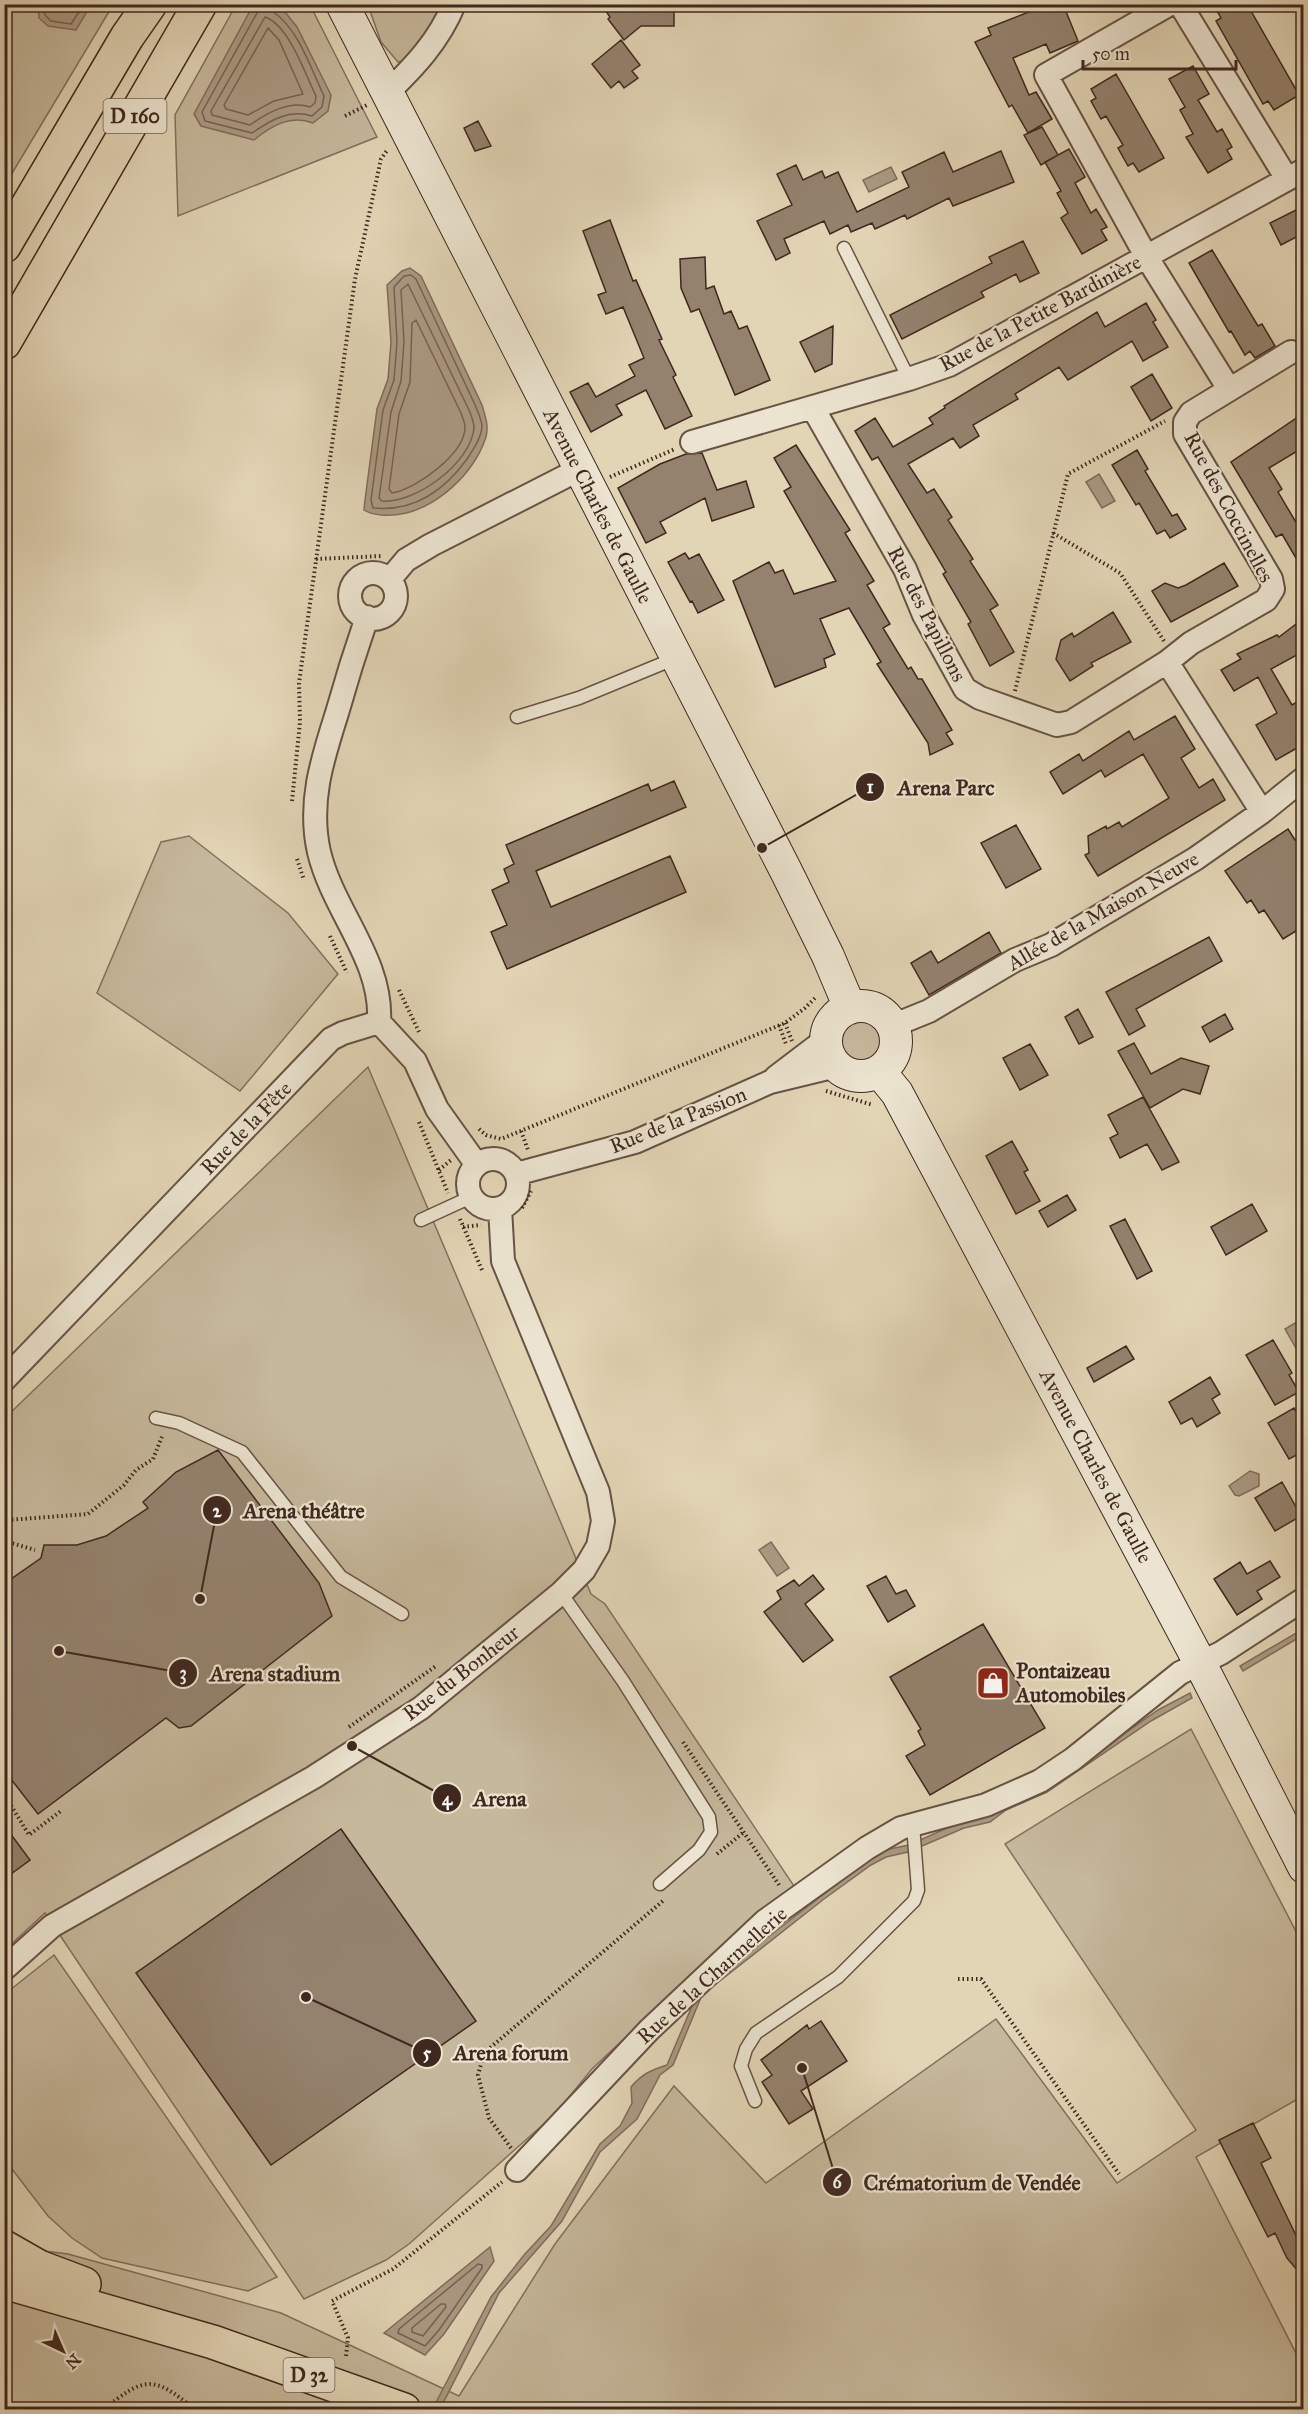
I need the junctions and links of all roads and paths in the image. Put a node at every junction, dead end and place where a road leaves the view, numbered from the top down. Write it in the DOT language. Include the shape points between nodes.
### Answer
graph roads {
  1 [pos="141,4"];
  2 [pos="150,4"];
  3 [pos="201,4"];
  4 [pos="342,4"];
  5 [pos="454,4"];
  6 [pos="1170,4"];
  7 [pos="1180,4"];
  8 [pos="127,37"];
  9 [pos="386,94"];
  10 [pos="403,127"];
  11 [pos="1295,175"];
  12 [pos="4,246"];
  13 [pos="844,248"];
  14 [pos="1146,256"];
  15 [pos="4,343"];
  16 [pos="1291,352"];
  17 [pos="909,379"];
  18 [pos="1229,389"];
  19 [pos="813,408"];
  20 [pos="1185,423"];
  21 [pos="692,442"];
  22 [pos="584,478"];
  23 [pos="1053,533"];
  24 [pos="316,559"];
  25 [pos="406,560"];
  26 [pos="390,579"];
  27 [pos="367,617"];
  28 [pos="676,657"];
  29 [pos="1170,659"];
  30 [pos="1011,709"];
  31 [pos="517,717"];
  32 [pos="1304,778"];
  33 [pos="292,808"];
  34 [pos="1262,812"];
  35 [pos="296,849"];
  36 [pos="308,890"];
  37 [pos="327,930"];
  38 [pos="350,980"];
  39 [pos="395,981"];
  40 [pos="845,994"];
  41 [pos="379,1022"];
  42 [pos="892,1026"];
  43 [pos="423,1040"];
  44 [pos="831,1052"];
  45 [pos="879,1071"];
  46 [pos="418,1120"];
  47 [pos="476,1127"];
  48 [pos="477,1165"];
  49 [pos="516,1174"];
  50 [pos="463,1202"];
  51 [pos="500,1208"];
  52 [pos="421,1220"];
  53 [pos="486,1280"];
  54 [pos="4,1380"];
  55 [pos="156,1418"];
  56 [pos="178,1423"];
  57 [pos="4,1523"];
  58 [pos="4,1541"];
  59 [pos="35,1550"];
  60 [pos="561,1593"];
  61 [pos="1304,1599"];
  62 [pos="402,1614"];
  63 [pos="445,1659"];
  64 [pos="1200,1663"];
  65 [pos="343,1731"];
  66 [pos="4,1794"];
  67 [pos="62,1811"];
  68 [pos="913,1830"];
  69 [pos="744,1832"];
  70 [pos="713,1857"];
  71 [pos="1304,1867"];
  72 [pos="660,1884"];
  73 [pos="669,1895"];
  74 [pos="4,1969"];
  75 [pos="958,1979"];
  76 [pos="755,2101"];
  77 [pos="520,2167"];
  78 [pos="1119,2174"];
  79 [pos="4,2247"];
  80 [pos="4,2282"];
  81 [pos="213,2342"];
  82 [pos="346,2356"];
  83 [pos="104,2409"];
  84 [pos="195,2409"];
  85 [pos="404,2409"];
  1 -- 8 [label="main road, D 160"];
  2 -- 8 [label="main road, D 160"];
  3 -- 15 [label="main road, D 160"];
  4 -- 9 [label="main road, Avenue Charles de Gaulle"];
  5 -- 9 [label="street" via="433,44"];
  6 -- 14 [label="street" via="1046,75"];
  7 -- 11 [label="street"];
  8 -- 12 [label="main road, D 160"];
  9 -- 10 [label="main road, Avenue Charles de Gaulle"];
  10 -- 22 [label="main road, Avenue Charles de Gaulle"];
  10 -- 24 [label="path" via="381,159 355,279"];
  11 -- 14 [label="street, Rue de la Petite Bardinière"];
  13 -- 17 [label="lane"];
  14 -- 17 [label="street, Rue de la Petite Bardinière" via="970,355"];
  14 -- 18 [label="street"];
  16 -- 18 [label="street, Rue des Coccinelles"];
  17 -- 19 [label="street, Rue de la Petite Bardinière"];
  18 -- 20 [label="street, Rue des Coccinelles" via="1191,413"];
  19 -- 21 [label="street, Rue de la Petite Bardinière"];
  19 -- 30 [label="street, Rue des Papillons" via="905,569 924,615 965,689"];
  20 -- 23 [label="path" via="1162,421 1068,474"];
  20 -- 29 [label="street, Rue des Coccinelles" via="1185,434 1271,579 1273,589 1266,600"];
  21 -- 22 [label="path"];
  22 -- 25 [label="street"];
  22 -- 28 [label="main road, Avenue Charles de Gaulle"];
  23 -- 29 [label="path" via="1120,573"];
  23 -- 30 [label="path"];
  24 -- 25 [label="path" via="394,555"];
  24 -- 33 [label="path" via="299,683 300,722"];
  25 -- 26 [label="street"];
  26 -- 27 [label="street" via="396,593 393,608 381,617"];
  26 -- 27 [label="street" via="368,573 356,581 351,602"];
  27 -- 41 [label="street" via="316,779 314,818 320,853 332,886 377,981"];
  28 -- 31 [label="lane" via="579,698"];
  28 -- 40 [label="main road, Avenue Charles de Gaulle"];
  29 -- 30 [label="street, Rue des Papillons" via="1071,722 1057,725"];
  29 -- 34 [label="street"];
  32 -- 34 [label="street, Allée de la Maison Neuve"];
  34 -- 42 [label="street, Allée de la Maison Neuve" via="1210,850 1051,945 1014,960 929,1011"];
  35 -- 36 [label="path"];
  37 -- 38 [label="path"];
  39 -- 43 [label="path"];
  40 -- 42 [label="main road" via="860,1006 879,1012"];
  40 -- 44 [label="main road" via="832,1022"];
  40 -- 47 [label="path" via="823,989 785,1023 501,1139"];
  41 -- 48 [label="street" via="415,1061 437,1109"];
  41 -- 54 [label="street, Rue de la Fête" via="331,1039"];
  42 -- 45 [label="main road" via="896,1046 887,1065"];
  44 -- 45 [label="main road" via="845,1073 856,1076"];
  44 -- 49 [label="street, Rue de la Passion" via="635,1142"];
  45 -- 64 [label="main road, Avenue Charles de Gaulle" via="897,1093"];
  46 -- 50 [label="path"];
  48 -- 49 [label="street" via="497,1159 512,1167"];
  48 -- 50 [label="street" via="469,1174"];
  49 -- 51 [label="street" via="518,1183 513,1198"];
  50 -- 51 [label="street"];
  50 -- 52 [label="lane"];
  50 -- 53 [label="path"];
  51 -- 60 [label="street, Rue du Bonheur" via="503,1261 598,1492 602,1511 598,1546 584,1570"];
  55 -- 56 [label="lane"];
  56 -- 57 [label="path" via="161,1437 153,1459 87,1514"];
  56 -- 62 [label="lane" via="242,1452 341,1577"];
  58 -- 59 [label="path"];
  60 -- 72 [label="lane" via="623,1681 709,1817 711,1832 699,1850"];
  60 -- 74 [label="street, Rue du Bonheur" via="421,1708 314,1777 52,1926"];
  61 -- 64 [label="street, Rue de la Charmellerie"];
  63 -- 65 [label="path"];
  64 -- 68 [label="street, Rue de la Charmellerie" via="1180,1673 1040,1781"];
  64 -- 71 [label="main road, Avenue Charles de Gaulle"];
  66 -- 67 [label="path" via="29,1835"];
  68 -- 76 [label="lane" via="918,1890 915,1901 838,1977 756,2033 741,2066"];
  68 -- 77 [label="street, Rue de la Charmellerie" via="901,1828 867,1848 765,1921 649,2030"];
  69 -- 70 [label="path"];
  73 -- 77 [label="path" via="484,2053 478,2075 489,2118"];
  75 -- 78 [label="path" via="981,1979"];
  77 -- 82 [label="path" via="393,2269 332,2301 348,2338"];
  79 -- 81 [label="main road" via="63,2278 143,2301"];
  80 -- 81 [label="main road, D 32"];
  81 -- 85 [label="main road, D 32"];
  83 -- 84 [label="path" via="142,2383 153,2383"];
}
